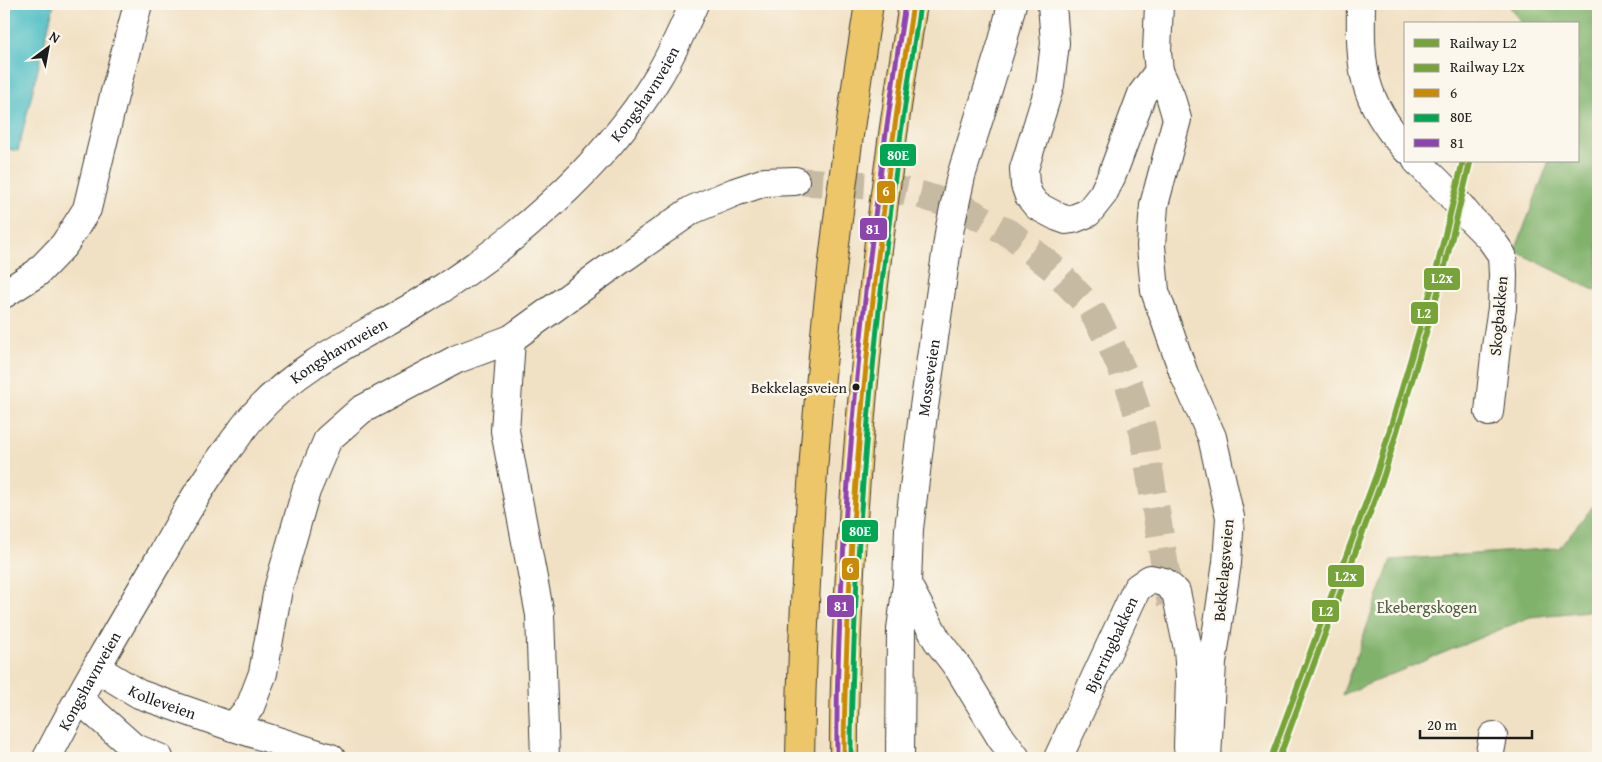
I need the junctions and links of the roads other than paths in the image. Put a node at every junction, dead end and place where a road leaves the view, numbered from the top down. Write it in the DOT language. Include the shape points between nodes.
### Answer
graph roads {
  1 [pos="138,4"];
  2 [pos="694,4"];
  3 [pos="869,4"];
  4 [pos="913,4"];
  5 [pos="1012,4"];
  6 [pos="1052,4"];
  7 [pos="1159,4"];
  8 [pos="1361,4"];
  9 [pos="1159,72"];
  10 [pos="1404,147"];
  11 [pos="1418,162"];
  12 [pos="795,181"];
  13 [pos="4,294"];
  14 [pos="511,339"];
  15 [pos="1489,412"];
  16 [pos="907,584"];
  17 [pos="96,668"];
  18 [pos="79,699"];
  19 [pos="233,728"];
  20 [pos="47,758"];
  21 [pos="159,758"];
  22 [pos="331,758"];
  23 [pos="545,758"];
  24 [pos="800,758"];
  25 [pos="844,758"];
  26 [pos="900,758"];
  27 [pos="1016,758"];
  28 [pos="1058,758"];
  29 [pos="1190,758"];
  30 [pos="1207,758"];
  1 -- 13 [label="street" via="88,208 64,246 37,273"];
  2 -- 17 [label="street, Kongshavnveien" via="658,77 602,152 569,186 519,232 471,268 308,368 255,413 211,472"];
  3 -- 24 [label="highway" via="840,198 823,356 811,497"];
  4 -- 25 [label="highway" via="868,336 855,487 843,710"];
  5 -- 16 [label="street, Mosseveien" via="961,176 950,227 923,414"];
  6 -- 9 [label="street" via="1055,43 1050,85 1024,169 1025,185 1037,206 1066,220 1088,213 1103,194 1112,175 1142,94"];
  7 -- 9 [label="street, Bekkelagsveien" via="1156,52"];
  8 -- 10 [label="street" via="1362,68 1369,93 1389,130"];
  9 -- 30 [label="street, Bekkelagsveien" via="1177,119 1154,205 1151,246 1155,292 1184,374 1212,437 1230,517 1227,563 1212,663"];
  11 -- 15 [label="street, Skogbakken" via="1502,255 1502,308"];
  12 -- 14 [label="street" via="765,182 692,210"];
  14 -- 19 [label="street" via="457,359 361,410 328,439 306,492 278,589 263,673 250,706"];
  14 -- 23 [label="street" via="505,431 540,615"];
  16 -- 26 [label="street, Mosseveien" via="901,629"];
  16 -- 27 [label="street" via="937,640 960,669"];
  17 -- 18 [label="street, Kongshavnveien"];
  17 -- 19 [label="street, Kolleveien" via="140,694"];
  18 -- 20 [label="street, Kongshavnveien"];
  18 -- 21 [label="street" via="133,747"];
  19 -- 22 [label="street, Kolleveien"];
  28 -- 29 [label="street, Bjerringbakken" via="1137,588 1150,579 1164,582 1176,592 1189,658"];
}
